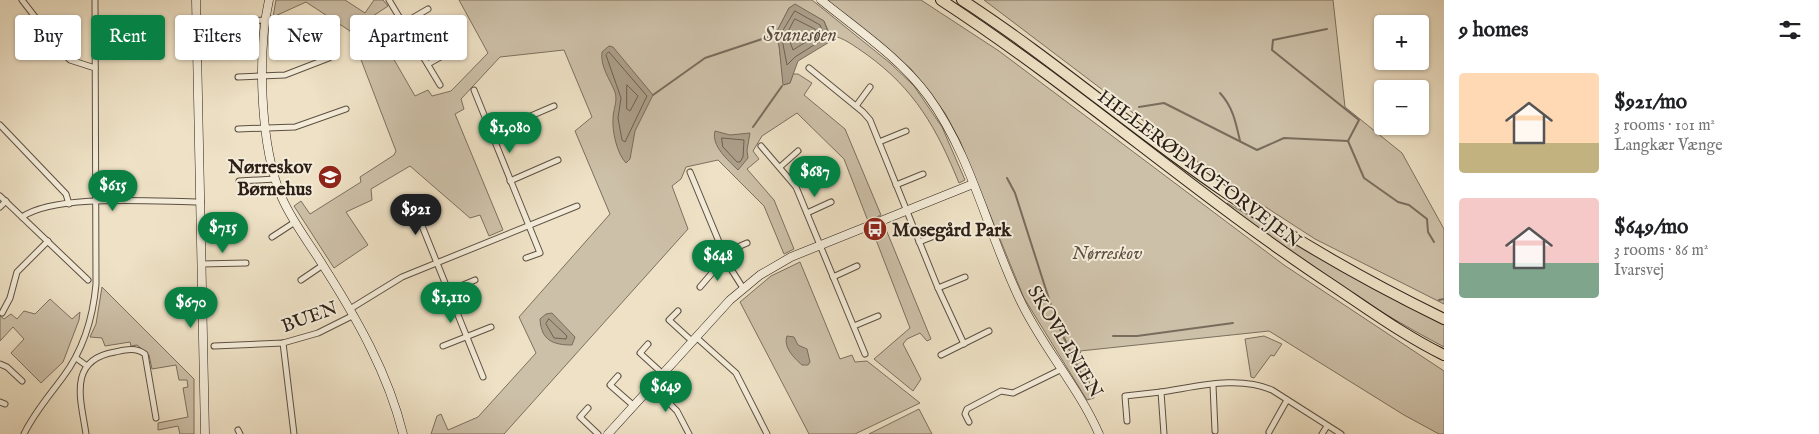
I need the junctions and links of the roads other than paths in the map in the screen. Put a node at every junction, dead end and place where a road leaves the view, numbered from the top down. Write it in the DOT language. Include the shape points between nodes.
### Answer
graph roads {
  1 [pos="22,0"];
  2 [pos="95,0"];
  3 [pos="196,0"];
  4 [pos="268,0"];
  5 [pos="389,0"];
  6 [pos="821,0"];
  7 [pos="941,0"];
  8 [pos="962,0"];
  9 [pos="428,9"];
  10 [pos="399,15"];
  11 [pos="418,15"];
  12 [pos="259,20"];
  13 [pos="264,20"];
  14 [pos="323,60"];
  15 [pos="426,60"];
  16 [pos="435,60"];
  17 [pos="428,64"];
  18 [pos="95,68"];
  19 [pos="809,68"];
  20 [pos="263,76"];
  21 [pos="238,77"];
  22 [pos="440,85"];
  23 [pos="870,87"];
  24 [pos="474,90"];
  25 [pos="554,106"];
  26 [pos="856,106"];
  27 [pos="346,109"];
  28 [pos="0,125"];
  29 [pos="238,129"];
  30 [pos="265,129"];
  31 [pos="906,131"];
  32 [pos="491,133"];
  33 [pos="879,142"];
  34 [pos="761,146"];
  35 [pos="798,151"];
  36 [pos="558,160"];
  37 [pos="780,167"];
  38 [pos="690,172"];
  39 [pos="923,174"];
  40 [pos="275,179"];
  41 [pos="239,181"];
  42 [pos="510,182"];
  43 [pos="973,184"];
  44 [pos="896,185"];
  45 [pos="0,196"];
  46 [pos="412,201"];
  47 [pos="6,202"];
  48 [pos="96,202"];
  49 [pos="201,202"];
  50 [pos="831,202"];
  51 [pos="69,204"];
  52 [pos="577,206"];
  53 [pos="0,207"];
  54 [pos="906,211"];
  55 [pos="807,213"];
  56 [pos="22,217"];
  57 [pos="295,222"];
  58 [pos="529,226"];
  59 [pos="947,231"];
  60 [pos="272,236"];
  61 [pos="48,242"];
  62 [pos="919,242"];
  63 [pos="747,243"];
  64 [pos="820,246"];
  65 [pos="724,253"];
  66 [pos="526,258"];
  67 [pos="246,263"];
  68 [pos="438,263"];
  69 [pos="201,264"];
  70 [pos="323,265"];
  71 [pos="729,266"];
  72 [pos="857,266"];
  73 [pos="833,276"];
  74 [pos="966,277"];
  75 [pos="88,280"];
  76 [pos="301,280"];
  77 [pos="475,280"];
  78 [pos="700,287"];
  79 [pos="743,288"];
  80 [pos="938,288"];
  81 [pos="449,291"];
  82 [pos="425,301"];
  83 [pos="678,311"];
  84 [pos="352,312"];
  85 [pos="2,313"];
  86 [pos="878,316"];
  87 [pos="1444,319"];
  88 [pos="854,326"];
  89 [pos="491,327"];
  90 [pos="989,331"];
  91 [pos="467,336"];
  92 [pos="695,340"];
  93 [pos="283,343"];
  94 [pos="648,344"];
  95 [pos="964,344"];
  96 [pos="214,346"];
  97 [pos="443,346"];
  98 [pos="865,354"];
  99 [pos="941,355"];
  100 [pos="1442,355"];
  101 [pos="76,358"];
  102 [pos="0,364"];
  103 [pos="87,366"];
  104 [pos="1062,369"];
  105 [pos="663,374"];
  106 [pos="618,376"];
  107 [pos="483,377"];
  108 [pos="22,381"];
  109 [pos="1213,385"];
  110 [pos="652,386"];
  111 [pos="1161,392"];
  112 [pos="1287,400"];
  113 [pos="634,406"];
  114 [pos="588,408"];
  115 [pos="156,418"];
  116 [pos="1127,421"];
  117 [pos="969,422"];
  118 [pos="1327,426"];
  119 [pos="1215,431"];
  120 [pos="1269,432"];
  121 [pos="24,434"];
  122 [pos="86,434"];
  123 [pos="204,434"];
  124 [pos="294,434"];
  125 [pos="404,434"];
  126 [pos="598,434"];
  127 [pos="608,434"];
  128 [pos="689,434"];
  129 [pos="767,434"];
  130 [pos="1099,434"];
  131 [pos="1164,434"];
  132 [pos="1322,434"];
  133 [pos="1341,434"];
  1 -- 18 [label="street" via="63,53 79,64"];
  2 -- 18 [label="street"];
  3 -- 49 [label="street"];
  4 -- 13 [label="street"];
  5 -- 10 [label="street"];
  6 -- 43 [label="street, SKOVLINIEN" via="892,58 928,95 952,135"];
  7 -- 100 [label="highway, HILLERØDMOTORVEJEN" via="1038,68 1281,252"];
  8 -- 87 [label="highway, HILLERØDMOTORVEJEN" via="1241,203 1291,236"];
  9 -- 11 [label="street"];
  12 -- 13 [label="street"];
  13 -- 20 [label="street"];
  14 -- 20 [label="street" via="285,75"];
  15 -- 17 [label="street"];
  16 -- 17 [label="street"];
  17 -- 22 [label="street"];
  18 -- 48 [label="street"];
  19 -- 26 [label="street"];
  20 -- 21 [label="street"];
  20 -- 30 [label="street"];
  23 -- 26 [label="street"];
  24 -- 32 [label="street"];
  25 -- 32 [label="street"];
  26 -- 33 [label="street" via="870,120"];
  27 -- 30 [label="street" via="295,128"];
  28 -- 51 [label="street" via="66,194"];
  29 -- 30 [label="street"];
  30 -- 40 [label="street" via="267,152"];
  31 -- 33 [label="street"];
  32 -- 42 [label="street"];
  33 -- 44 [label="street"];
  34 -- 37 [label="street"];
  35 -- 37 [label="street"];
  36 -- 42 [label="street"];
  37 -- 55 [label="street" via="796,187"];
  38 -- 65 [label="street"];
  39 -- 44 [label="street"];
  40 -- 41 [label="street"];
  40 -- 57 [label="street"];
  42 -- 58 [label="street"];
  43 -- 54 [label="street"];
  43 -- 104 [label="street, SKOVLINIEN" via="1021,303"];
  44 -- 54 [label="street"];
  45 -- 47 [label="street"];
  46 -- 68 [label="street"];
  47 -- 53 [label="street"];
  47 -- 56 [label="street"];
  48 -- 49 [label="street"];
  48 -- 51 [label="street"];
  48 -- 101 [label="street" via="94,310"];
  49 -- 69 [label="street"];
  50 -- 55 [label="street"];
  51 -- 56 [label="street" via="45,208"];
  52 -- 58 [label="street, BUEN"];
  54 -- 62 [label="street"];
  54 -- 64 [label="street"];
  55 -- 64 [label="street"];
  56 -- 61 [label="street"];
  57 -- 60 [label="street"];
  57 -- 70 [label="street"];
  58 -- 66 [label="street" via="540,253"];
  58 -- 68 [label="street, BUEN"];
  59 -- 62 [label="street"];
  61 -- 75 [label="street"];
  61 -- 85 [label="street" via="17,272"];
  62 -- 80 [label="street"];
  63 -- 65 [label="street"];
  64 -- 73 [label="street"];
  64 -- 79 [label="street" via="772,267"];
  65 -- 71 [label="street"];
  67 -- 69 [label="street"];
  68 -- 81 [label="street"];
  68 -- 84 [label="street, BUEN" via="402,277"];
  69 -- 123 [label="street"];
  70 -- 76 [label="street"];
  70 -- 84 [label="street"];
  71 -- 78 [label="street" via="712,273"];
  71 -- 79 [label="street"];
  72 -- 73 [label="street"];
  73 -- 88 [label="street"];
  74 -- 80 [label="street"];
  77 -- 81 [label="street"];
  79 -- 92 [label="street"];
  80 -- 95 [label="street"];
  81 -- 82 [label="street"];
  81 -- 91 [label="street"];
  83 -- 92 [label="street" via="669,320"];
  84 -- 93 [label="street, BUEN" via="318,333"];
  84 -- 125 [label="street" via="386,380"];
  86 -- 88 [label="street"];
  88 -- 98 [label="street"];
  89 -- 91 [label="street"];
  90 -- 95 [label="street"];
  91 -- 97 [label="street"];
  91 -- 107 [label="street"];
  92 -- 105 [label="street"];
  92 -- 129 [label="street" via="736,373"];
  93 -- 96 [label="street, BUEN"];
  93 -- 124 [label="street"];
  94 -- 105 [label="street" via="640,353"];
  95 -- 99 [label="street"];
  101 -- 103 [label="street"];
  101 -- 121 [label="street"];
  102 -- 108 [label="street"];
  103 -- 115 [label="street" via="103,354 134,349 144,354"];
  103 -- 122 [label="street" via="81,374 79,387"];
  104 -- 117 [label="street" via="1013,393 1000,391 967,409 964,414"];
  104 -- 130 [label="street, SKOVLINIEN"];
  105 -- 110 [label="street"];
  106 -- 113 [label="street" via="610,385"];
  109 -- 111 [label="street"];
  109 -- 112 [label="street" via="1234,382 1262,386"];
  109 -- 119 [label="street"];
  110 -- 113 [label="street"];
  110 -- 128 [label="street" via="677,411"];
  111 -- 116 [label="street" via="1125,396"];
  111 -- 131 [label="street"];
  112 -- 118 [label="street"];
  112 -- 120 [label="street"];
  113 -- 127 [label="street"];
  114 -- 126 [label="street" via="580,417"];
  118 -- 132 [label="street"];
  118 -- 133 [label="street"];
}
